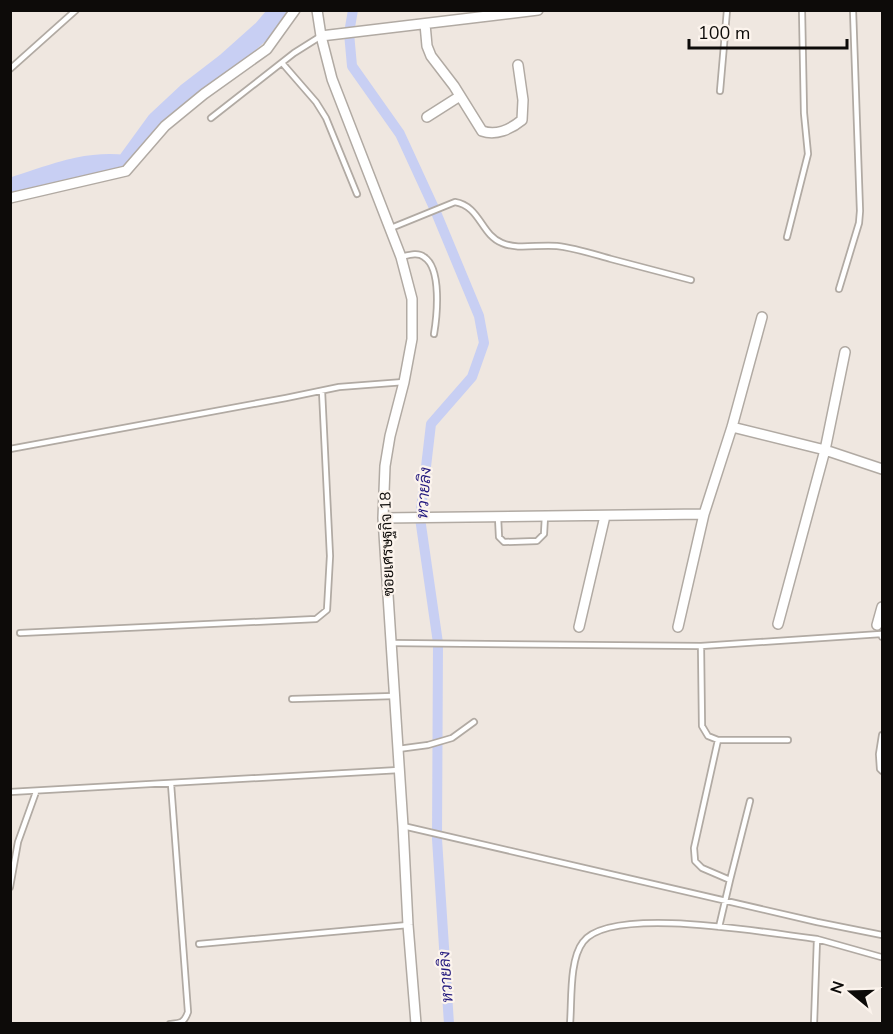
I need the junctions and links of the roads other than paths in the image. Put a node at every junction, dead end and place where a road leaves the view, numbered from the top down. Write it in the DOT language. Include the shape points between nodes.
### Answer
graph roads {
  1 [pos="76,10"];
  2 [pos="295,10"];
  3 [pos="317,10"];
  4 [pos="538,10"];
  5 [pos="727,10"];
  6 [pos="802,10"];
  7 [pos="853,10"];
  8 [pos="425,24"];
  9 [pos="321,36"];
  10 [pos="283,64"];
  11 [pos="518,65"];
  12 [pos="10,69"];
  13 [pos="720,91"];
  14 [pos="460,96"];
  15 [pos="427,117"];
  16 [pos="211,118"];
  17 [pos="357,194"];
  18 [pos="10,198"];
  19 [pos="391,228"];
  20 [pos="787,237"];
  21 [pos="402,256"];
  22 [pos="691,280"];
  23 [pos="839,289"];
  24 [pos="762,317"];
  25 [pos="434,334"];
  26 [pos="845,352"];
  27 [pos="404,381"];
  28 [pos="322,391"];
  29 [pos="732,427"];
  30 [pos="10,449"];
  31 [pos="825,450"];
  32 [pos="882,469"];
  33 [pos="704,514"];
  34 [pos="545,516"];
  35 [pos="605,516"];
  36 [pos="498,517"];
  37 [pos="383,518"];
  38 [pos="882,607"];
  39 [pos="778,624"];
  40 [pos="877,625"];
  41 [pos="579,627"];
  42 [pos="678,627"];
  43 [pos="20,633"];
  44 [pos="882,637"];
  45 [pos="392,643"];
  46 [pos="700,646"];
  47 [pos="394,696"];
  48 [pos="292,699"];
  49 [pos="474,722"];
  50 [pos="882,735"];
  51 [pos="718,740"];
  52 [pos="788,740"];
  53 [pos="398,749"];
  54 [pos="399,770"];
  55 [pos="882,771"];
  56 [pos="171,784"];
  57 [pos="10,792"];
  58 [pos="36,792"];
  59 [pos="750,801"];
  60 [pos="403,826"];
  61 [pos="730,880"];
  62 [pos="10,887"];
  63 [pos="724,901"];
  64 [pos="408,925"];
  65 [pos="719,927"];
  66 [pos="882,935"];
  67 [pos="817,939"];
  68 [pos="199,944"];
  69 [pos="881,957"];
  70 [pos="170,1023"];
  71 [pos="416,1023"];
  72 [pos="570,1023"];
  73 [pos="814,1023"];
  1 -- 12 [label="lane"];
  2 -- 18 [label="street" via="267,49 165,126 126,171"];
  3 -- 9 [label="street, ซอยเศรษฐกิจ 18"];
  4 -- 8 [label="street"];
  5 -- 13 [label="lane"];
  6 -- 20 [label="lane" via="808,154"];
  7 -- 23 [label="lane" via="860,211"];
  8 -- 9 [label="street"];
  8 -- 14 [label="street" via="431,56"];
  9 -- 10 [label="lane"];
  9 -- 19 [label="street, ซอยเศรษฐกิจ 18" via="332,79"];
  10 -- 16 [label="lane"];
  10 -- 17 [label="lane" via="326,118"];
  11 -- 14 [label="street" via="524,112 522,120 512,127 495,133 482,131"];
  14 -- 15 [label="street"];
  19 -- 21 [label="street, ซอยเศรษฐกิจ 18"];
  19 -- 22 [label="lane" via="455,202 476,214 500,243 578,250"];
  21 -- 25 [label="lane" via="417,254 427,258 433,271 438,309"];
  21 -- 27 [label="street, ซอยเศรษฐกิจ 18" via="412,299"];
  24 -- 29 [label="street"];
  26 -- 31 [label="street"];
  27 -- 28 [label="lane"];
  27 -- 37 [label="street, ซอยเศรษฐกิจ 18" via="387,456"];
  28 -- 30 [label="lane"];
  28 -- 43 [label="lane" via="330,556 327,610 316,619"];
  29 -- 31 [label="street"];
  29 -- 33 [label="street"];
  31 -- 32 [label="street"];
  31 -- 39 [label="street"];
  33 -- 35 [label="street"];
  33 -- 42 [label="street"];
  34 -- 35 [label="street"];
  34 -- 36 [label="street"];
  34 -- 36 [label="lane" via="544,534 537,541 504,542 499,537"];
  35 -- 41 [label="street"];
  36 -- 37 [label="street"];
  37 -- 45 [label="street, ซอยเศรษฐกิจ 18"];
  38 -- 40 [label="street"];
  44 -- 46 [label="lane" via="881,634"];
  45 -- 46 [label="lane"];
  45 -- 47 [label="street, ซอยเศรษฐกิจ 18"];
  46 -- 51 [label="lane" via="702,726 708,736"];
  47 -- 48 [label="lane"];
  47 -- 53 [label="street, ซอยเศรษฐกิจ 18"];
  49 -- 53 [label="lane" via="452,738"];
  50 -- 55 [label="lane"];
  51 -- 52 [label="lane"];
  51 -- 61 [label="lane" via="694,848 695,861"];
  53 -- 54 [label="street, ซอยเศรษฐกิจ 18"];
  54 -- 56 [label="lane"];
  54 -- 60 [label="street, ซอยเศรษฐกิจ 18"];
  56 -- 58 [label="lane"];
  56 -- 70 [label="lane" via="188,1012 181,1023"];
  57 -- 58 [label="lane"];
  58 -- 62 [label="lane" via="18,842"];
  59 -- 61 [label="lane"];
  60 -- 63 [label="lane"];
  60 -- 64 [label="street, ซอยเศรษฐกิจ 18"];
  61 -- 63 [label="lane"];
  63 -- 65 [label="lane"];
  63 -- 66 [label="lane"];
  64 -- 68 [label="lane"];
  64 -- 71 [label="street, ซอยเศรษฐกิจ 18"];
  65 -- 67 [label="lane"];
  65 -- 72 [label="lane" via="658,922 594,932 582,942 575,960"];
  67 -- 69 [label="lane"];
  67 -- 73 [label="lane"];
}
